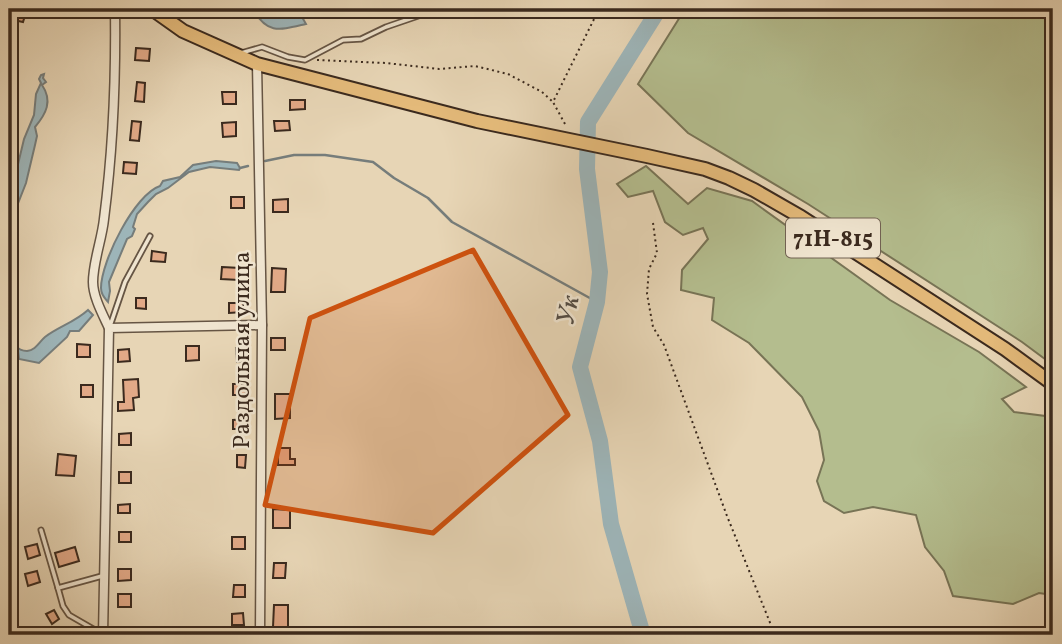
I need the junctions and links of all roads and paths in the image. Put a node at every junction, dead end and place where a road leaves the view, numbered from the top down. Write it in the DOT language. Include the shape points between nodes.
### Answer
graph roads {
  1 [pos="115,9"];
  2 [pos="152,9"];
  3 [pos="430,9"];
  4 [pos="599,9"];
  5 [pos="236,55"];
  6 [pos="305,60"];
  7 [pos="257,64"];
  8 [pos="553,102"];
  9 [pos="565,124"];
  10 [pos="653,223"];
  11 [pos="150,236"];
  12 [pos="262,325"];
  13 [pos="109,328"];
  14 [pos="1053,384"];
  15 [pos="41,530"];
  16 [pos="104,575"];
  17 [pos="58,588"];
  18 [pos="1053,621"];
  19 [pos="103,635"];
  20 [pos="260,635"];
  21 [pos="775,635"];
  22 [pos="1032,635"];
  1 -- 13 [label="street" via="108,174 93,284"];
  2 -- 5 [label="main road, 71Н-815" via="183,31"];
  3 -- 6 [label="lane" via="361,39 343,40"];
  4 -- 8 [label="path"];
  5 -- 6 [label="lane" via="262,47"];
  5 -- 7 [label="main road, 71Н-815"];
  6 -- 8 [label="path" via="439,69 475,66 508,74"];
  7 -- 12 [label="street, Раздольная улица"];
  7 -- 14 [label="main road, 71Н-815" via="477,121 705,169 801,217"];
  8 -- 9 [label="path"];
  10 -- 21 [label="path" via="657,253 649,269 647,294 653,327 664,345"];
  11 -- 13 [label="lane" via="125,282"];
  12 -- 13 [label="street"];
  12 -- 20 [label="street, Раздольная улица"];
  13 -- 16 [label="street"];
  15 -- 17 [label="lane"];
  16 -- 17 [label="lane"];
  16 -- 19 [label="street"];
  17 -- 19 [label="lane" via="69,615"];
  18 -- 22 [label="path"];
}
